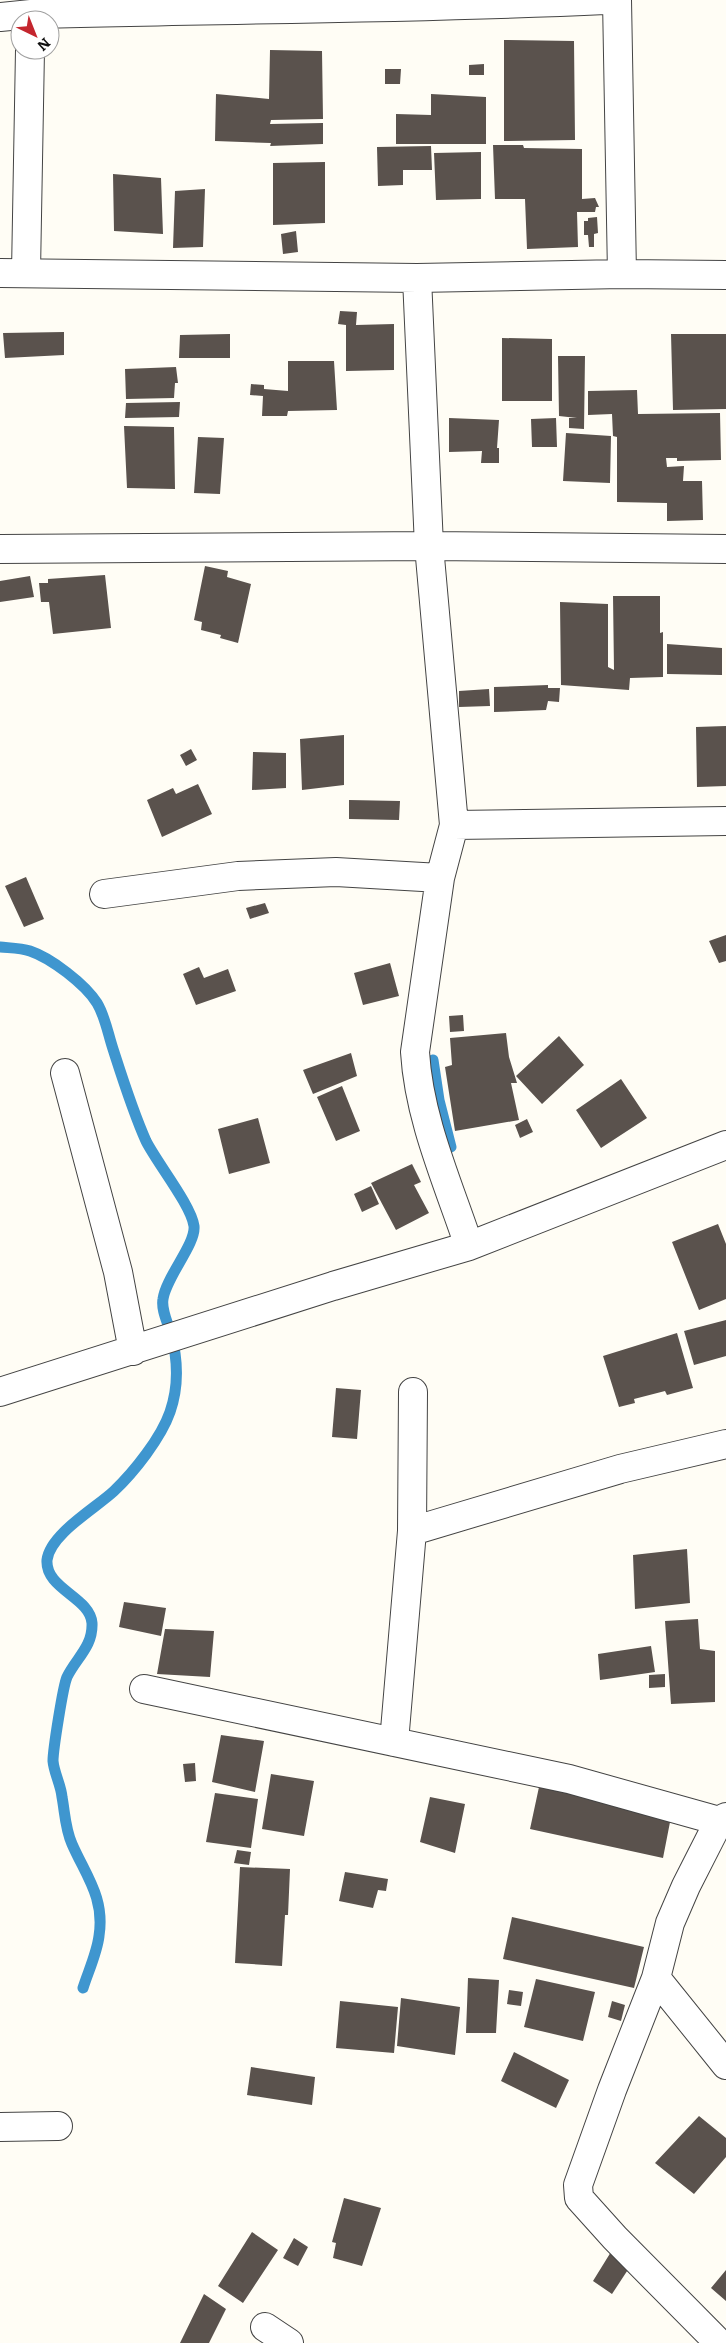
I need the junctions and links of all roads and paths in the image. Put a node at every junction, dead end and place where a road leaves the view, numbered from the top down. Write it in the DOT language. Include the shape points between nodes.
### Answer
graph roads {
  1 [pos="606,0"];
  2 [pos="617,0"];
  3 [pos="60,11"];
  4 [pos="29,60"];
  5 [pos="13,272"];
  6 [pos="622,274"];
  7 [pos="726,275"];
  8 [pos="417,278"];
  9 [pos="429,546"];
  10 [pos="0,549"];
  11 [pos="726,549"];
  12 [pos="726,821"];
  13 [pos="454,825"];
  14 [pos="440,878"];
  15 [pos="104,894"];
  16 [pos="65,1073"];
  17 [pos="726,1145"];
  18 [pos="469,1246"];
  19 [pos="133,1351"];
  20 [pos="0,1392"];
  21 [pos="413,1392"];
  22 [pos="726,1444"];
  23 [pos="412,1531"];
  24 [pos="144,1689"];
  25 [pos="394,1742"];
  26 [pos="722,1819"];
  27 [pos="656,1978"];
  28 [pos="726,2065"];
  29 [pos="58,2126"];
  30 [pos="0,2127"];
  31 [pos="265,2327"];
  32 [pos="289,2343"];
  33 [pos="719,2343"];
  1 -- 3 [label="street" via="465,7"];
  2 -- 6 [label="street"];
  4 -- 5 [label="street"];
  5 -- 8 [label="street"];
  6 -- 7 [label="street"];
  6 -- 8 [label="street"];
  8 -- 9 [label="street"];
  9 -- 10 [label="street"];
  9 -- 11 [label="street"];
  9 -- 13 [label="street"];
  12 -- 13 [label="street"];
  13 -- 14 [label="street"];
  14 -- 15 [label="street" via="336,872 238,876"];
  14 -- 18 [label="street" via="416,1052 417,1078 424,1110"];
  16 -- 19 [label="street" via="118,1272"];
  17 -- 18 [label="street"];
  18 -- 19 [label="street"];
  19 -- 20 [label="street"];
  21 -- 23 [label="street"];
  22 -- 23 [label="street" via="620,1469"];
  23 -- 25 [label="street"];
  24 -- 25 [label="street"];
  25 -- 26 [label="street" via="569,1778"];
  26 -- 27 [label="street" via="670,1923"];
  27 -- 28 [label="street"];
  27 -- 33 [label="street" via="578,2185 579,2198"];
  29 -- 30 [label="street"];
  31 -- 32 [label="street"];
}
